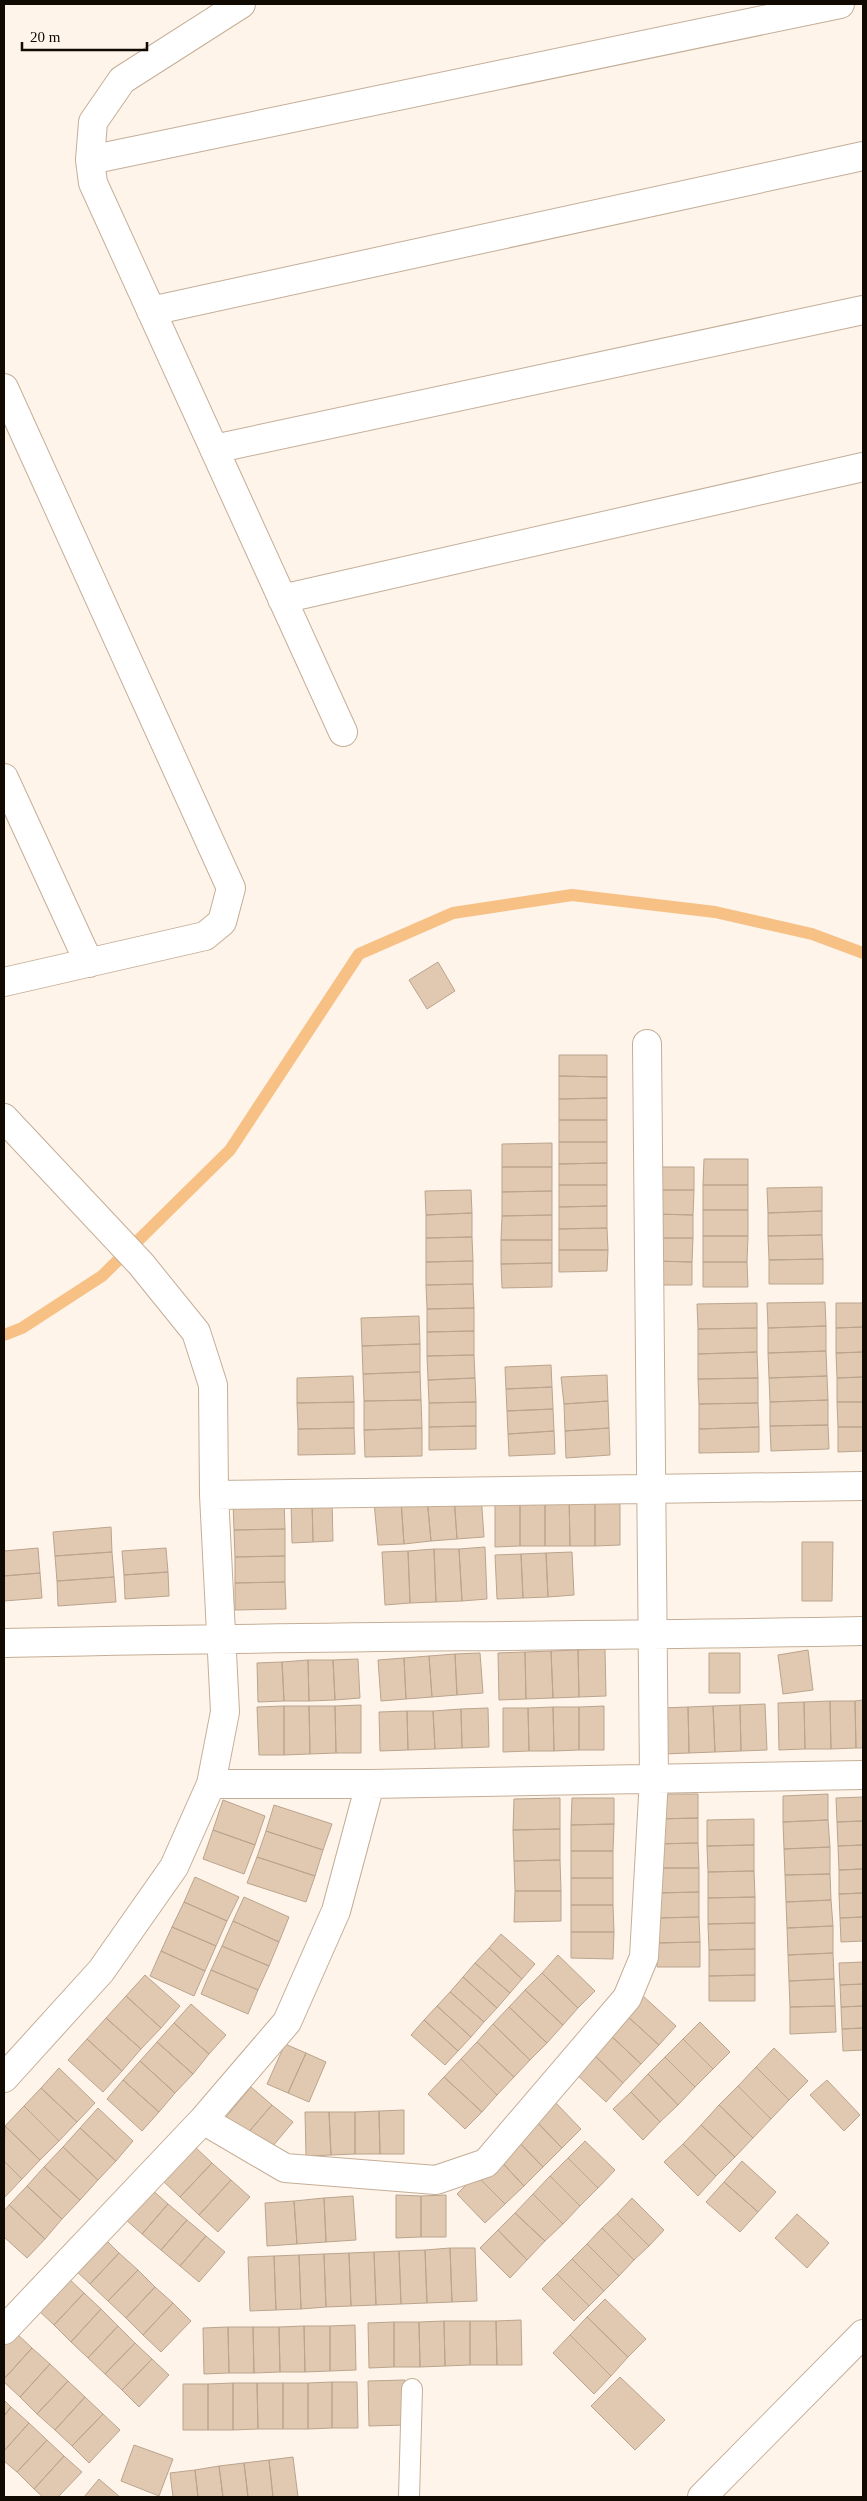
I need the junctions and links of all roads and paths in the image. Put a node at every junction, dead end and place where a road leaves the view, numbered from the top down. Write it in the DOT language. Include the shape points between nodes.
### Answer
graph roads {
  1 [pos="240,4"];
  2 [pos="840,4"];
  3 [pos="863,156"];
  4 [pos="90,160"];
  5 [pos="151,310"];
  6 [pos="863,310"];
  7 [pos="4,388"];
  8 [pos="214,448"];
  9 [pos="863,467"];
  10 [pos="282,599"];
  11 [pos="343,732"];
  12 [pos="4,778"];
  13 [pos="89,963"];
  14 [pos="4,982"];
  15 [pos="647,1044"];
  16 [pos="4,1118"];
  17 [pos="863,1486"];
  18 [pos="651,1490"];
  19 [pos="214,1495"];
  20 [pos="863,1631"];
  21 [pos="651,1636"];
  22 [pos="220,1638"];
  23 [pos="4,1643"];
  24 [pos="863,1775"];
  25 [pos="654,1778"];
  26 [pos="211,1784"];
  27 [pos="370,1784"];
  28 [pos="4,2078"];
  29 [pos="203,2120"];
  30 [pos="4,2330"];
  31 [pos="863,2334"];
  32 [pos="412,2389"];
  33 [pos="409,2497"];
  34 [pos="702,2497"];
  1 -- 4 [label="street" via="122,80 93,122"];
  2 -- 4 [label="street"];
  3 -- 5 [label="street"];
  4 -- 5 [label="street" via="93,183"];
  5 -- 8 [label="street"];
  6 -- 8 [label="street"];
  7 -- 13 [label="street" via="231,888 222,922 205,936"];
  8 -- 10 [label="street"];
  9 -- 10 [label="street"];
  10 -- 11 [label="street"];
  12 -- 13 [label="street"];
  13 -- 14 [label="street"];
  15 -- 18 [label="street"];
  16 -- 19 [label="street" via="141,1264 196,1332 213,1385"];
  17 -- 18 [label="street"];
  18 -- 19 [label="street"];
  18 -- 21 [label="street"];
  19 -- 22 [label="street"];
  20 -- 21 [label="street"];
  21 -- 22 [label="street"];
  21 -- 25 [label="street"];
  22 -- 23 [label="street"];
  22 -- 26 [label="street" via="224,1712"];
  24 -- 25 [label="street"];
  25 -- 27 [label="street"];
  25 -- 29 [label="street" via="644,1956 627,1998 486,2163 436,2180 285,2168"];
  26 -- 27 [label="street"];
  26 -- 28 [label="street" via="174,1867 106,1963"];
  27 -- 29 [label="street" via="336,1911 287,2022"];
  29 -- 30 [label="street"];
  31 -- 34 [label="street"];
  32 -- 33 [label="lane"];
}
